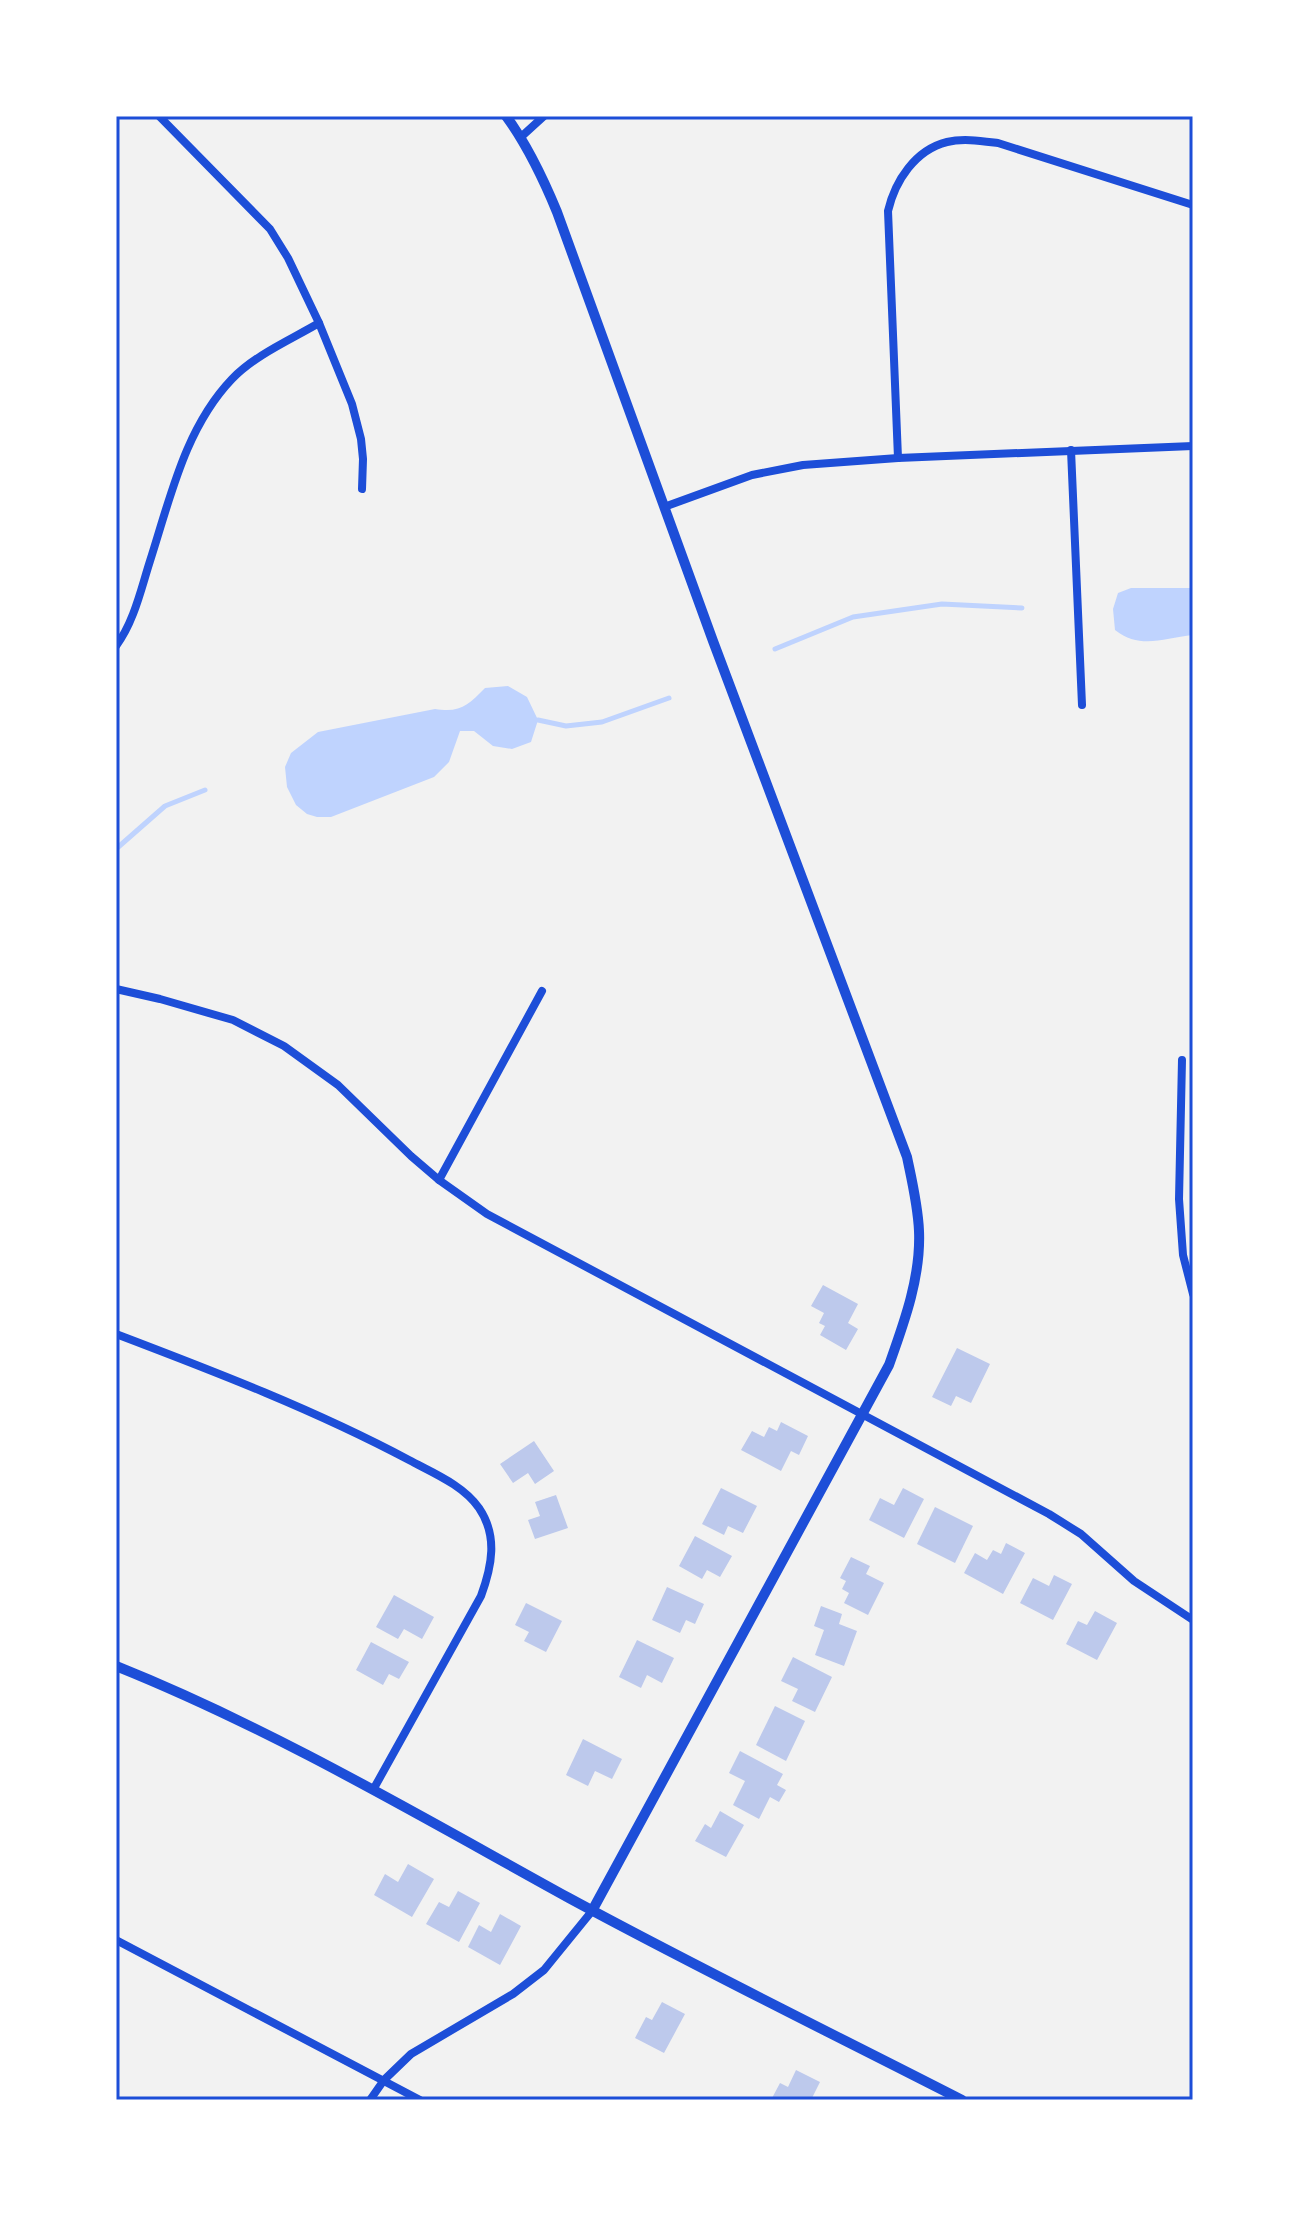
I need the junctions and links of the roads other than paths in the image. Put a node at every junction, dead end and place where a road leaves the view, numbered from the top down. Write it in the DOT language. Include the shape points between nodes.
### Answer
graph roads {
  1 [pos="159,116"];
  2 [pos="506,116"];
  3 [pos="544,116"];
  4 [pos="521,137"];
  5 [pos="1193,205"];
  6 [pos="319,323"];
  7 [pos="1193,446"];
  8 [pos="1071,450"];
  9 [pos="898,458"];
  10 [pos="362,489"];
  11 [pos="664,507"];
  12 [pos="116,646"];
  13 [pos="1082,705"];
  14 [pos="116,989"];
  15 [pos="542,991"];
  16 [pos="1182,1060"];
  17 [pos="439,1180"];
  18 [pos="1193,1294"];
  19 [pos="116,1334"];
  20 [pos="863,1413"];
  21 [pos="1193,1620"];
  22 [pos="116,1666"];
  23 [pos="373,1790"];
  24 [pos="592,1911"];
  25 [pos="116,1940"];
  26 [pos="384,2080"];
  27 [pos="370,2100"];
  28 [pos="420,2100"];
  29 [pos="962,2100"];
  1 -- 6 [label="street" via="270,229"];
  2 -- 4 [label="street"];
  3 -- 4 [label="street"];
  4 -- 11 [label="street" via="557,212"];
  5 -- 9 [label="street" via="998,143 948,141 914,161 893,192 888,211"];
  6 -- 10 [label="street" via="352,404 361,439"];
  6 -- 12 [label="street" via="259,358 217,398 185,455 131,619"];
  7 -- 8 [label="street"];
  8 -- 9 [label="street"];
  8 -- 13 [label="street"];
  9 -- 11 [label="street" via="769,471"];
  11 -- 20 [label="street" via="907,1157 918,1223 916,1267 901,1333"];
  14 -- 17 [label="street" via="233,1020 284,1046 338,1085"];
  15 -- 17 [label="street"];
  16 -- 18 [label="street" via="1179,1199 1183,1255"];
  17 -- 20 [label="street" via="487,1214"];
  19 -- 23 [label="street" via="276,1396 382,1446 449,1482 481,1511 492,1557 481,1596"];
  20 -- 21 [label="street" via="1081,1534 1134,1581"];
  20 -- 24 [label="street"];
  22 -- 23 [label="street" via="233,1718"];
  23 -- 24 [label="street"];
  24 -- 26 [label="street" via="525,1986 411,2054"];
  24 -- 29 [label="street"];
  25 -- 26 [label="street"];
  26 -- 27 [label="street"];
  26 -- 28 [label="street"];
}
